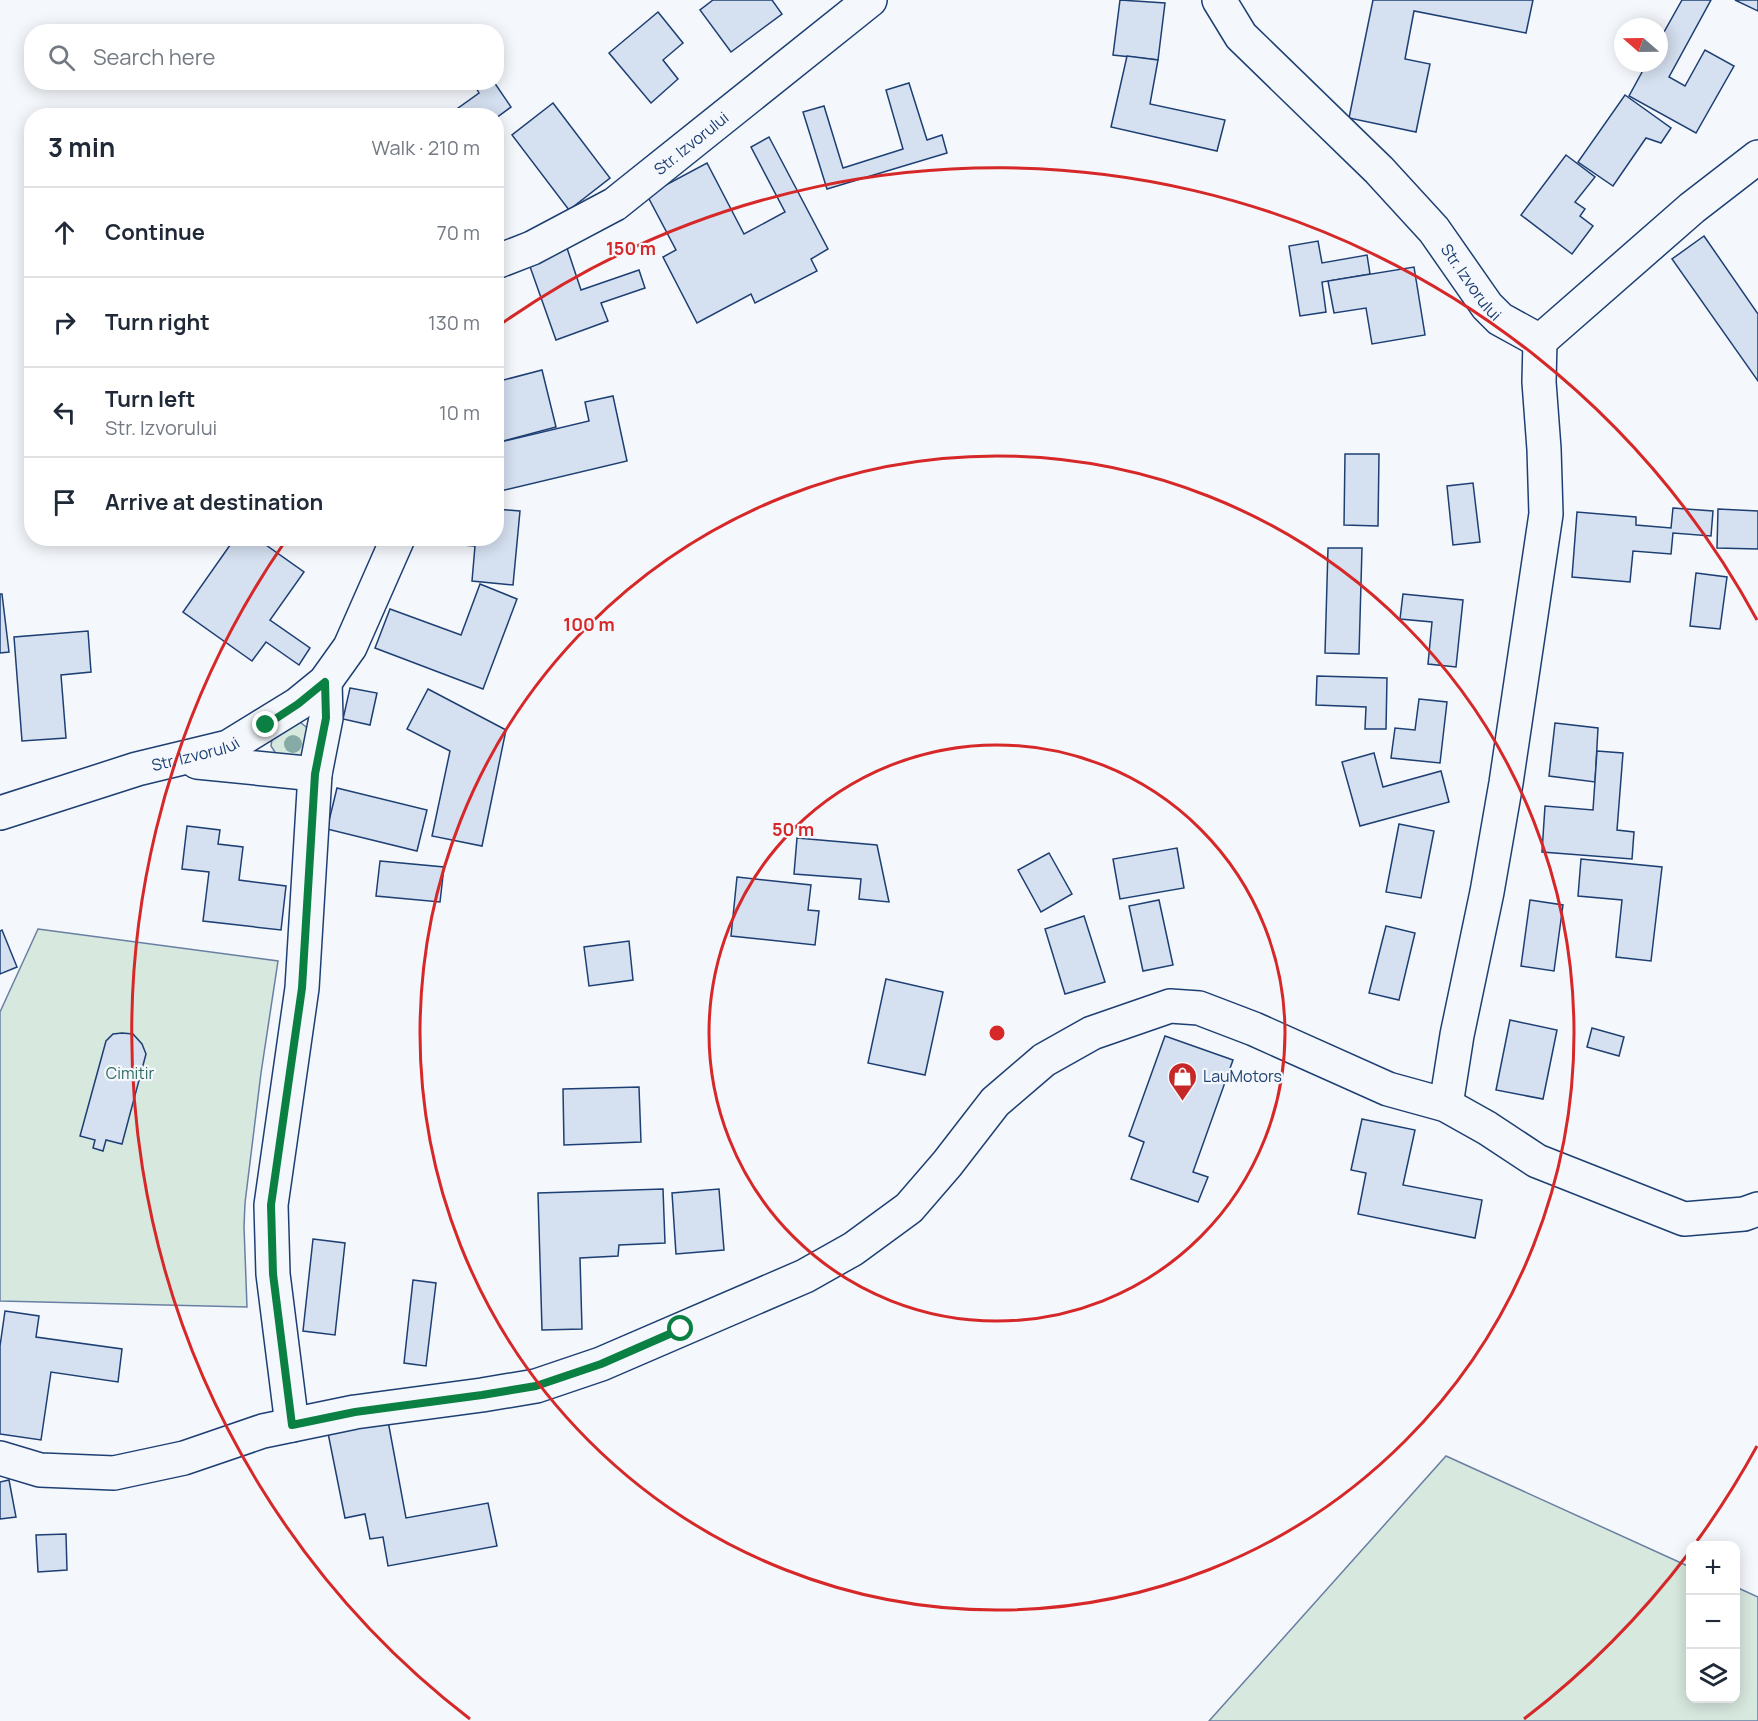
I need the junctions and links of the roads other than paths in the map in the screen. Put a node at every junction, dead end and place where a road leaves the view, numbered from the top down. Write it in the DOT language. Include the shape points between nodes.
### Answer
graph roads {
  1 [pos="870,0"];
  2 [pos="1219,0"];
  3 [pos="1752,170"];
  4 [pos="504,259"];
  5 [pos="1540,341"];
  6 [pos="394,546"];
  7 [pos="325,682"];
  8 [pos="174,760"];
  9 [pos="315,774"];
  10 [pos="0,813"];
  11 [pos="1446,1105"];
  12 [pos="1758,1209"];
  13 [pos="292,1425"];
  14 [pos="0,1458"];
  1 -- 4 [label="street, Str. Izvorului" via="615,204"];
  2 -- 5 [label="street, Str. Izvorului" via="1241,36 1379,170 1434,230 1487,306 1500,319"];
  3 -- 5 [label="street" via="1692,207"];
  5 -- 11 [label="street" via="1546,514 1506,783"];
  6 -- 7 [label="street, Str. Izvorului" via="350,647"];
  7 -- 8 [label="street, Str. Izvorului" via="298,704 228,747"];
  7 -- 9 [label="street" via="326,718"];
  8 -- 9 [label="street"];
  8 -- 10 [label="street, Str. Izvorului"];
  9 -- 13 [label="street" via="302,988 271,1205 273,1274"];
  11 -- 12 [label="street" via="1537,1161 1684,1219 1744,1214"];
  11 -- 13 [label="street" via="1388,1089 1199,1008 1170,1006 1092,1033 1044,1060 995,1102 909,1208 853,1249 805,1276 601,1364 536,1386"];
  13 -- 14 [label="street" via="184,1458 114,1473 40,1470"];
}
